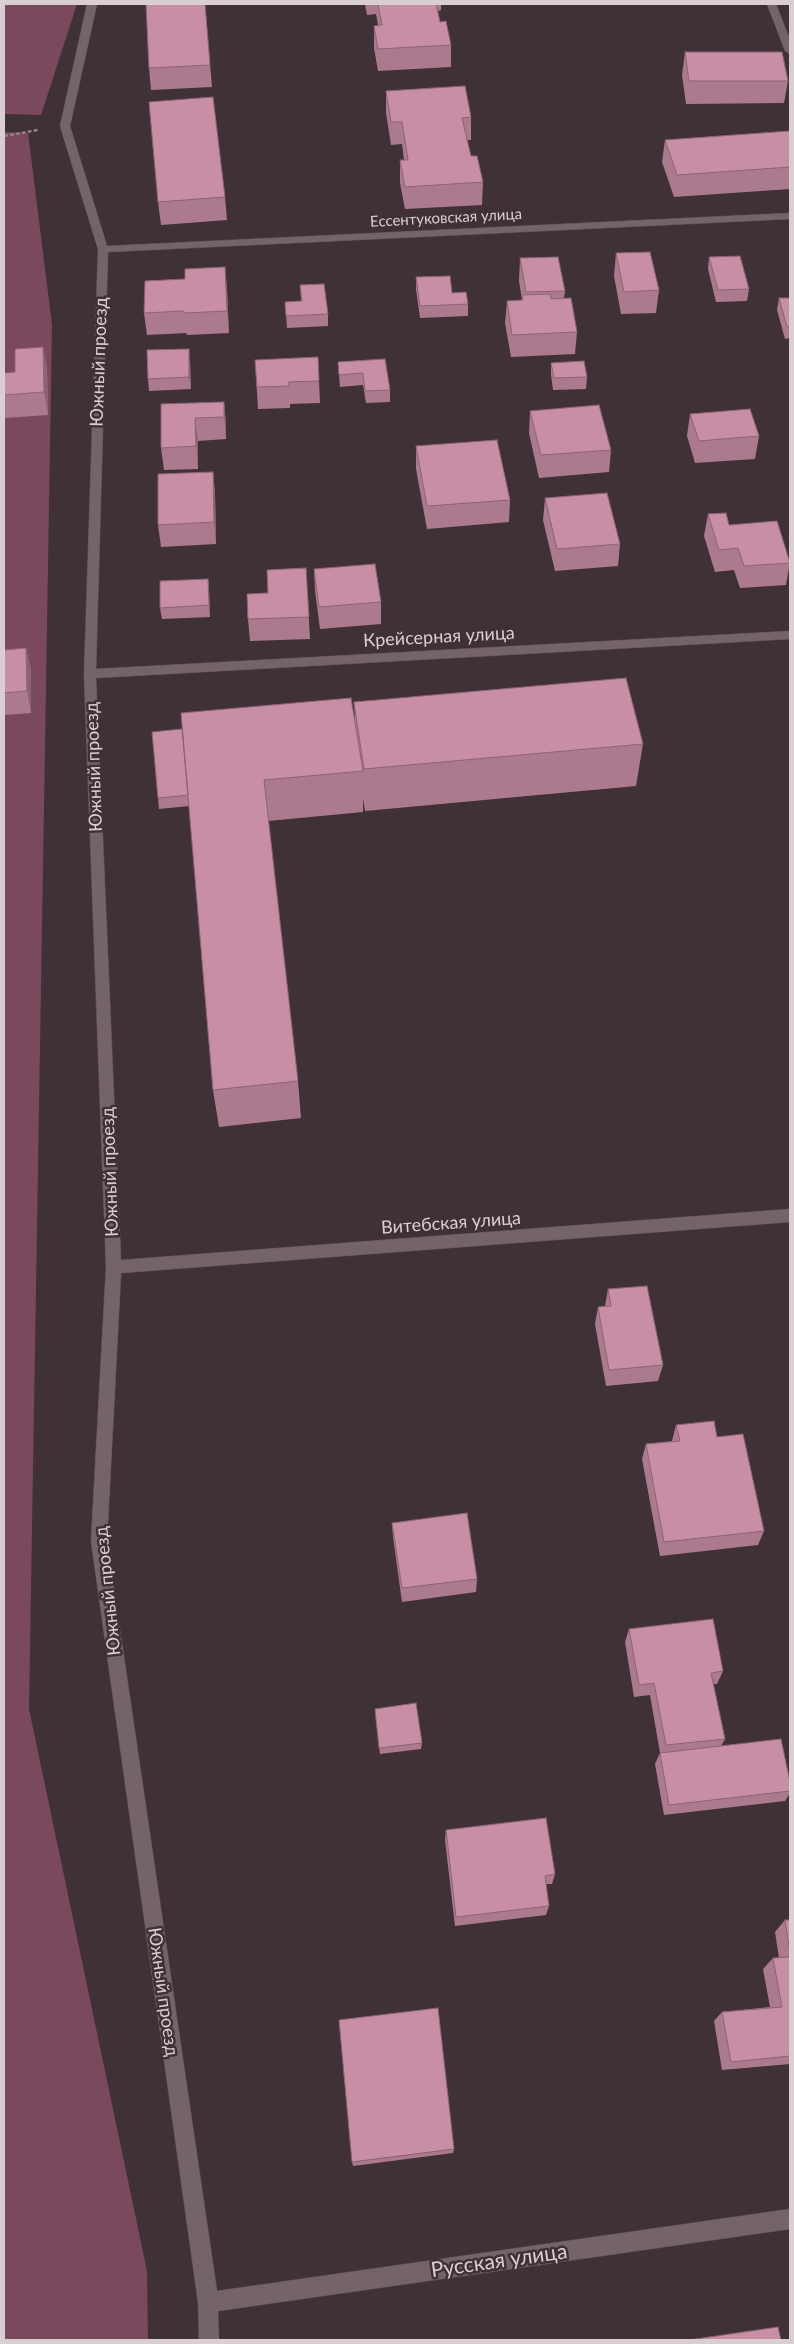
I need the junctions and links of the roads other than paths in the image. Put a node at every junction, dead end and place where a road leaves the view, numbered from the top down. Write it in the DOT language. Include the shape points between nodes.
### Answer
graph roads {
  1 [pos="92,4"];
  2 [pos="771,4"];
  3 [pos="790,51"];
  4 [pos="790,216"];
  5 [pos="103,249"];
  6 [pos="790,635"];
  7 [pos="90,674"];
  8 [pos="790,1215"];
  9 [pos="114,1267"];
  10 [pos="790,2219"];
  11 [pos="208,2302"];
  12 [pos="209,2340"];
  1 -- 5 [label="street, Южный проезд" via="65,126"];
  2 -- 3 [label="street"];
  4 -- 5 [label="street, Ессентуковская улица"];
  5 -- 7 [label="street, Южный проезд"];
  6 -- 7 [label="street, Крейсерная улица"];
  7 -- 9 [label="street, Южный проезд"];
  8 -- 9 [label="street, Витебская улица"];
  9 -- 11 [label="street, Южный проезд" via="99,1541"];
  10 -- 11 [label="street, Русская улица"];
  11 -- 12 [label="street, Южный проезд"];
}
